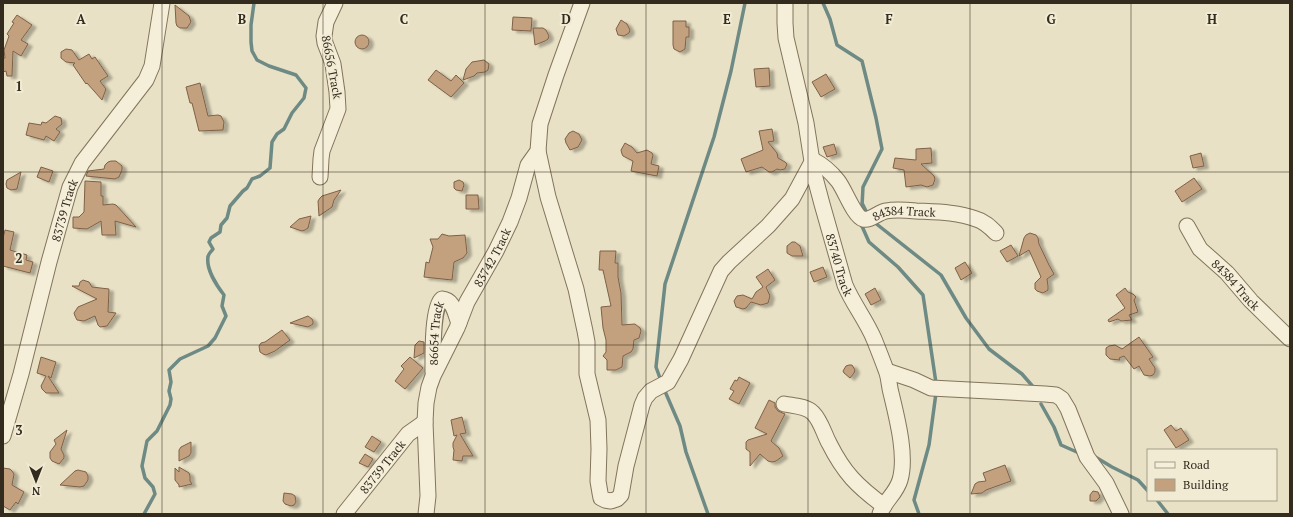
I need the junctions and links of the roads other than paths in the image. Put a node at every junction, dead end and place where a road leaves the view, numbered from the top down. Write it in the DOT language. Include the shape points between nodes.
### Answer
graph roads {
  1 [pos="162,3"];
  2 [pos="335,3"];
  3 [pos="582,3"];
  4 [pos="785,3"];
  5 [pos="538,151"];
  6 [pos="813,160"];
  7 [pos="320,178"];
  8 [pos="1187,226"];
  9 [pos="996,233"];
  10 [pos="459,323"];
  11 [pos="1290,339"];
  12 [pos="887,371"];
  13 [pos="433,376"];
  14 [pos="784,404"];
  15 [pos="425,422"];
  16 [pos="3,436"];
  17 [pos="882,510"];
  18 [pos="344,514"];
  19 [pos="426,514"];
  20 [pos="1121,514"];
  1 -- 16 [label="street, 83739 Track" via="152,66 146,80 82,164 70,186 22,374"];
  2 -- 7 [label="street, 86656 Track" via="326,22 324,36 333,64 338,109 322,151"];
  3 -- 5 [label="street, 83742 Track" via="542,117"];
  4 -- 6 [label="street, 83740 Track" via="786,38"];
  5 -- 6 [label="street" via="548,197 576,289 587,342 587,374 598,420 598,481 601,498 612,501 621,495 626,466 645,398 668,382 721,271 792,199"];
  5 -- 10 [label="street, 83742 Track" via="528,165 510,222 467,302"];
  6 -- 9 [label="street, 84384 Track" via="828,170 845,191 857,215 862,218 894,210 946,212 977,219"];
  6 -- 12 [label="street, 83740 Track" via="814,174 845,285"];
  8 -- 11 [label="street, 84384 Track" via="1200,249 1227,273"];
  10 -- 13 [label="street, 83742 Track"];
  10 -- 13 [label="street, 86654 Track" via="453,306 442,299 438,302 434,330"];
  12 -- 17 [label="street, 83740 Track" via="898,419 902,466 897,488"];
  12 -- 20 [label="street" via="932,388 1056,395 1068,409 1087,457 1106,483"];
  13 -- 15 [label="street, 83742 Track" via="426,403"];
  14 -- 17 [label="street" via="800,407 817,417 840,464"];
  15 -- 18 [label="street, 83739 Track" via="408,434"];
  15 -- 19 [label="street, 83742 Track" via="428,496"];
}
